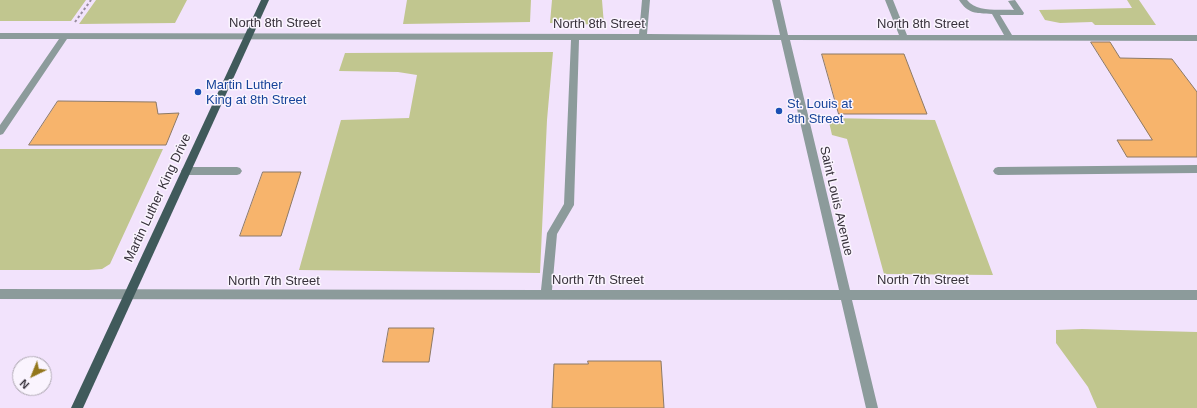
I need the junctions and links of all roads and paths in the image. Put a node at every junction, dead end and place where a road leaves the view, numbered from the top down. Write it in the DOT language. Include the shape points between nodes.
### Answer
graph roads {
  1 [pos="91,0"];
  2 [pos="265,0"];
  3 [pos="646,0"];
  4 [pos="776,0"];
  5 [pos="889,0"];
  6 [pos="963,0"];
  7 [pos="1012,1"];
  8 [pos="995,13"];
  9 [pos="0,36"];
  10 [pos="65,36"];
  11 [pos="248,36"];
  12 [pos="784,36"];
  13 [pos="904,36"];
  14 [pos="575,37"];
  15 [pos="643,37"];
  16 [pos="1009,37"];
  17 [pos="1197,38"];
  18 [pos="0,132"];
  19 [pos="1197,169"];
  20 [pos="186,171"];
  21 [pos="237,171"];
  22 [pos="998,171"];
  23 [pos="0,294"];
  24 [pos="546,294"];
  25 [pos="844,294"];
  26 [pos="129,295"];
  27 [pos="1197,295"];
  28 [pos="77,408"];
  29 [pos="872,408"];
  1 -- 10 [label="path"];
  2 -- 11 [label="main road, Martin Luther King Drive"];
  3 -- 15 [label="street"];
  4 -- 12 [label="street, Saint Louis Avenue"];
  5 -- 13 [label="street"];
  6 -- 8 [label="street" via="970,8"];
  7 -- 8 [label="street" via="1020,13"];
  8 -- 16 [label="street"];
  9 -- 10 [label="street, North 8th Street"];
  10 -- 11 [label="street, North 8th Street"];
  10 -- 18 [label="street"];
  11 -- 14 [label="street, North 8th Street"];
  11 -- 20 [label="main road, Martin Luther King Drive"];
  12 -- 13 [label="street, North 8th Street"];
  12 -- 15 [label="street, North 8th Street"];
  12 -- 25 [label="street, Saint Louis Avenue"];
  13 -- 16 [label="street, North 8th Street"];
  14 -- 15 [label="street, North 8th Street"];
  14 -- 24 [label="street" via="569,205 552,233"];
  16 -- 17 [label="street, North 8th Street"];
  19 -- 22 [label="street"];
  20 -- 21 [label="street"];
  20 -- 26 [label="main road, Martin Luther King Drive"];
  23 -- 26 [label="street, North 7th Street"];
  24 -- 25 [label="street, North 7th Street"];
  24 -- 26 [label="street, North 7th Street"];
  25 -- 27 [label="street, North 7th Street"];
  25 -- 29 [label="street, Saint Louis Avenue"];
  26 -- 28 [label="main road, Martin Luther King Drive"];
}
